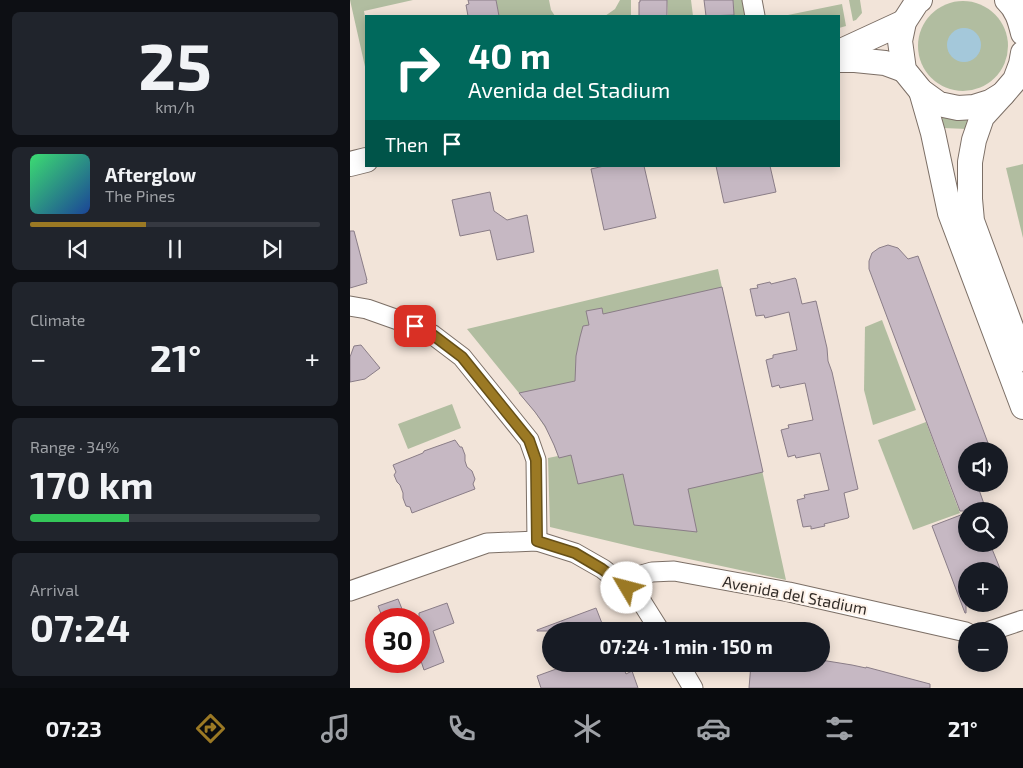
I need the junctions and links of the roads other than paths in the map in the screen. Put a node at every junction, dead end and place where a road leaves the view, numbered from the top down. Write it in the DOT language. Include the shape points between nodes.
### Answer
graph roads {
  1 [pos="752,0"];
  2 [pos="920,0"];
  3 [pos="1014,2"];
  4 [pos="756,15"];
  5 [pos="904,22"];
  6 [pos="1023,33"];
  7 [pos="840,52"];
  8 [pos="840,60"];
  9 [pos="1022,60"];
  10 [pos="904,70"];
  11 [pos="920,91"];
  12 [pos="1002,94"];
  13 [pos="365,160"];
  14 [pos="350,164"];
  15 [pos="350,306"];
  16 [pos="1023,359"];
  17 [pos="1023,407"];
  18 [pos="537,541"];
  19 [pos="627,588"];
  20 [pos="350,591"];
  21 [pos="1023,620"];
  22 [pos="654,622"];
  23 [pos="1008,625"];
  24 [pos="958,630"];
  25 [pos="684,672"];
  26 [pos="693,688"];
  1 -- 4 [label="street"];
  2 -- 5 [label="main road"];
  3 -- 6 [label="main road"];
  5 -- 7 [label="main road"];
  5 -- 10 [label="main road" via="900,41"];
  8 -- 10 [label="main road" via="885,63"];
  9 -- 12 [label="main road" via="1015,80"];
  10 -- 11 [label="main road"];
  11 -- 12 [label="main road" via="939,104 958,108 990,102"];
  11 -- 17 [label="main road" via="950,213"];
  12 -- 16 [label="main road" via="982,117 977,131 970,162 970,199 972,221"];
  13 -- 14 [label="main road"];
  15 -- 18 [label="street" via="367,309 433,335 462,357 529,440 536,460"];
  18 -- 19 [label="street" via="575,553"];
  18 -- 20 [label="street" via="487,543"];
  19 -- 22 [label="street"];
  19 -- 24 [label="street, Avenida del Stadium" via="638,576 674,570"];
  21 -- 23 [label="street"];
  25 -- 26 [label="street"];
}
